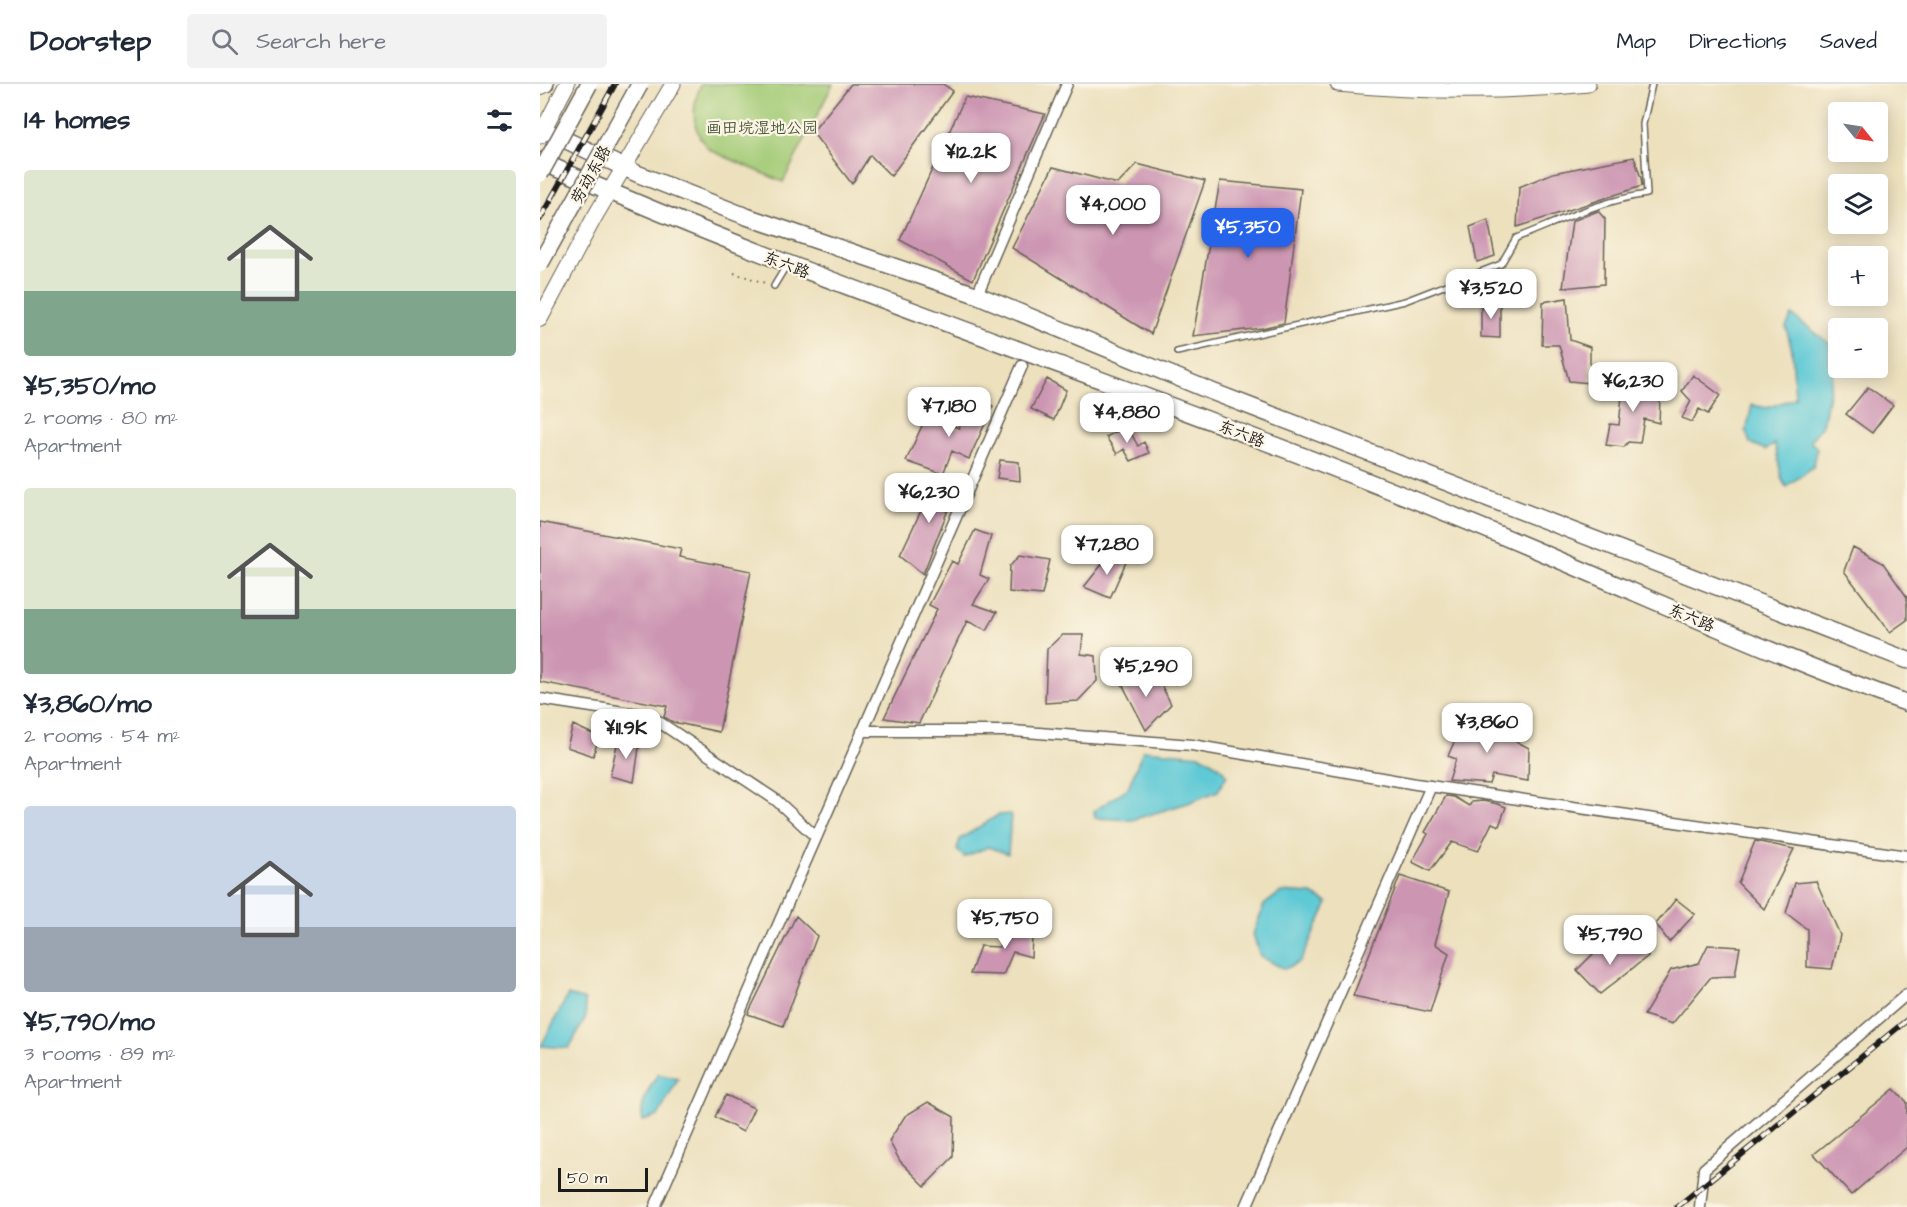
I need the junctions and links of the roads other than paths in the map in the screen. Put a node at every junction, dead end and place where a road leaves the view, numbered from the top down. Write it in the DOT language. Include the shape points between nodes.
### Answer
graph roads {
  1 [pos="545,84"];
  2 [pos="567,84"];
  3 [pos="589,84"];
  4 [pos="640,84"];
  5 [pos="674,84"];
  6 [pos="1066,84"];
  7 [pos="1338,84"];
  8 [pos="1588,84"];
  9 [pos="1652,84"];
  10 [pos="540,87"];
  11 [pos="541,132"];
  12 [pos="540,161"];
  13 [pos="624,167"];
  14 [pos="540,174"];
  15 [pos="609,192"];
  16 [pos="540,264"];
  17 [pos="786,264"];
  18 [pos="774,286"];
  19 [pos="977,295"];
  20 [pos="540,319"];
  21 [pos="1177,352"];
  22 [pos="1022,366"];
  23 [pos="1907,660"];
  24 [pos="540,699"];
  25 [pos="1907,703"];
  26 [pos="862,731"];
  27 [pos="1431,786"];
  28 [pos="816,837"];
  29 [pos="1907,856"];
  30 [pos="1907,994"];
  31 [pos="655,1207"];
  32 [pos="1246,1207"];
  33 [pos="1700,1207"];
  1 -- 10 [label="main road"];
  2 -- 11 [label="main road"];
  3 -- 14 [label="main road, bridge"];
  4 -- 16 [label="main road, 劳动东路, bridge"];
  5 -- 13 [label="main road"];
  6 -- 19 [label="street"];
  7 -- 8 [label="main road" via="1474,91"];
  9 -- 21 [label="lane" via="1643,124 1647,194 1586,209 1516,238 1501,264 1405,301"];
  11 -- 13 [label="main road, 东六路"];
  12 -- 15 [label="main road, 东六路"];
  13 -- 15 [label="main road"];
  13 -- 19 [label="main road, 东六路" via="745,216"];
  15 -- 17 [label="main road, 东六路"];
  15 -- 20 [label="main road"];
  17 -- 18 [label="lane"];
  17 -- 25 [label="main road, 东六路" via="1250,436 1513,540 1834,677"];
  19 -- 23 [label="main road, 东六路" via="1213,392"];
  22 -- 26 [label="street"];
  24 -- 28 [label="street" via="650,716 776,800"];
  26 -- 27 [label="street" via="1013,731 1192,745"];
  26 -- 28 [label="street"];
  27 -- 29 [label="street"];
  27 -- 32 [label="street"];
  28 -- 31 [label="street"];
  30 -- 33 [label="street" via="1704,1169"];
}
